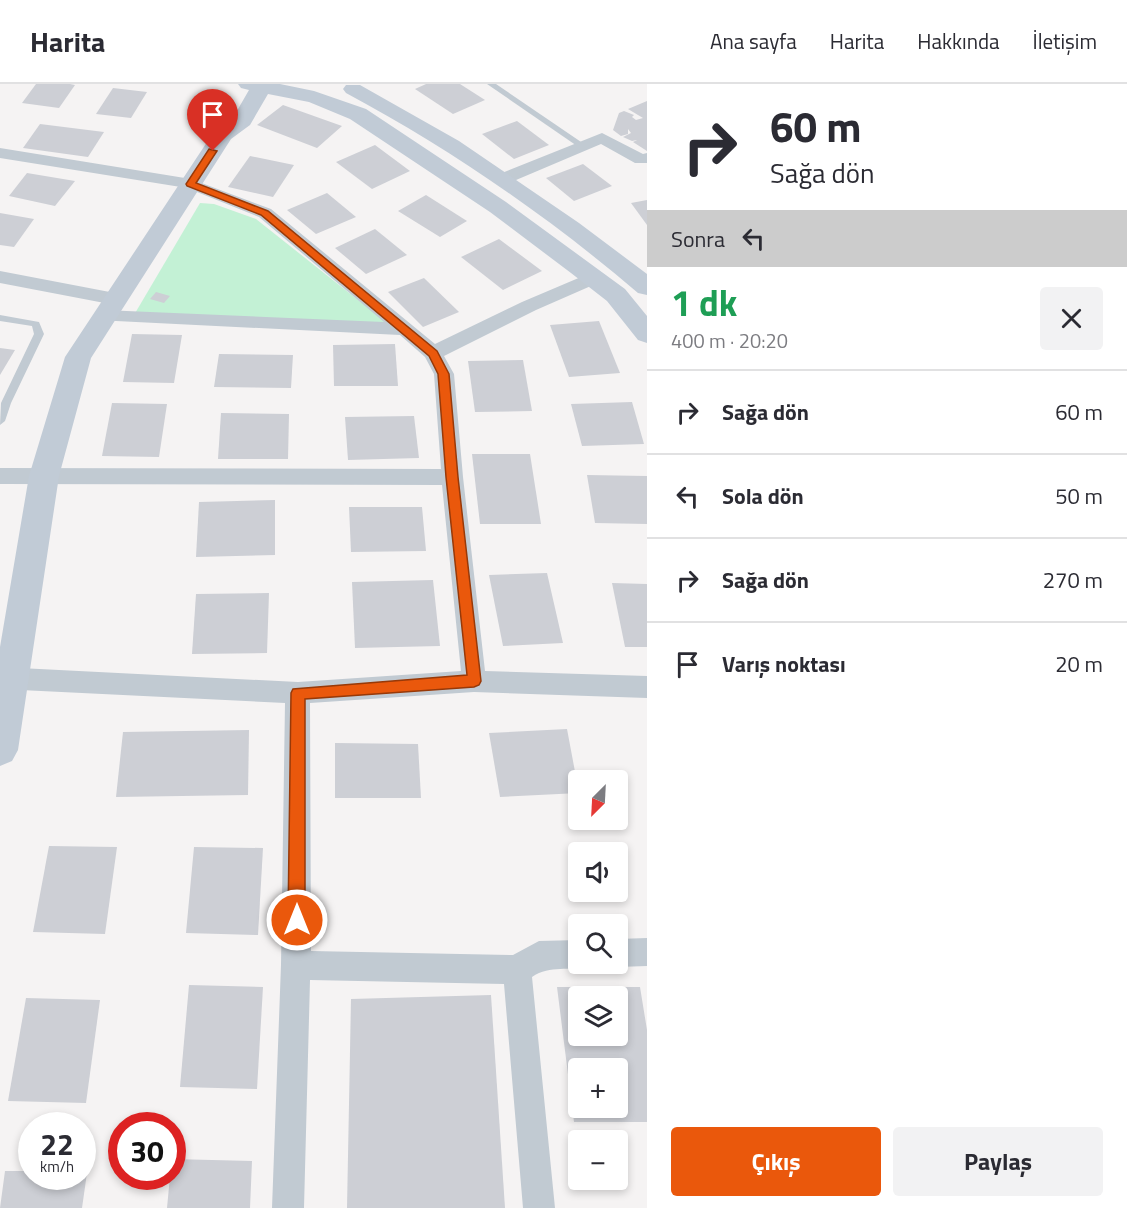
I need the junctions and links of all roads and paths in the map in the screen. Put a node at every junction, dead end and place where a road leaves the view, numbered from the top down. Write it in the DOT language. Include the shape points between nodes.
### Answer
graph roads {
  1 [pos="334,84"];
  2 [pos="491,84"];
  3 [pos="255,85"];
  4 [pos="584,146"];
  5 [pos="0,153"];
  6 [pos="645,161"];
  7 [pos="503,179"];
  8 [pos="191,184"];
  9 [pos="0,277"];
  10 [pos="594,278"];
  11 [pos="647,287"];
  12 [pos="109,308"];
  13 [pos="0,318"];
  14 [pos="403,329"];
  15 [pos="647,334"];
  16 [pos="433,353"];
  17 [pos="2,406"];
  18 [pos="0,421"];
  19 [pos="0,476"];
  20 [pos="44,476"];
  21 [pos="452,477"];
  22 [pos="6,678"];
  23 [pos="474,681"];
  24 [pos="647,687"];
  25 [pos="298,693"];
  26 [pos="0,750"];
  27 [pos="647,952"];
  28 [pos="628,953"];
  29 [pos="568,954"];
  30 [pos="296,966"];
  31 [pos="517,970"];
  32 [pos="288,1208"];
  33 [pos="539,1208"];
  1 -- 7 [label="street" via="393,109"];
  2 -- 4 [label="lane"];
  3 -- 8 [label="street" via="242,120 224,135"];
  3 -- 10 [label="street" via="314,97 358,114 498,207"];
  4 -- 6 [label="street" via="602,138"];
  4 -- 7 [label="street"];
  5 -- 8 [label="street"];
  7 -- 11 [label="street" via="615,259"];
  8 -- 12 [label="street"];
  8 -- 14 [label="street" via="265,213"];
  9 -- 12 [label="street"];
  10 -- 15 [label="street" via="616,295"];
  10 -- 16 [label="street"];
  12 -- 14 [label="street"];
  12 -- 20 [label="street" via="78,357"];
  13 -- 17 [label="lane" via="36,324 39,334"];
  14 -- 16 [label="street"];
  16 -- 21 [label="street" via="444,374"];
  17 -- 18 [label="lane"];
  19 -- 20 [label="street"];
  20 -- 21 [label="street"];
  20 -- 22 [label="street"];
  21 -- 23 [label="street"];
  22 -- 25 [label="street"];
  22 -- 26 [label="street"];
  23 -- 24 [label="street"];
  23 -- 25 [label="street"];
  25 -- 30 [label="street"];
  27 -- 28 [label="street"];
  29 -- 31 [label="street" via="539,955"];
  30 -- 31 [label="street"];
  30 -- 32 [label="street"];
  31 -- 33 [label="street"];
}
